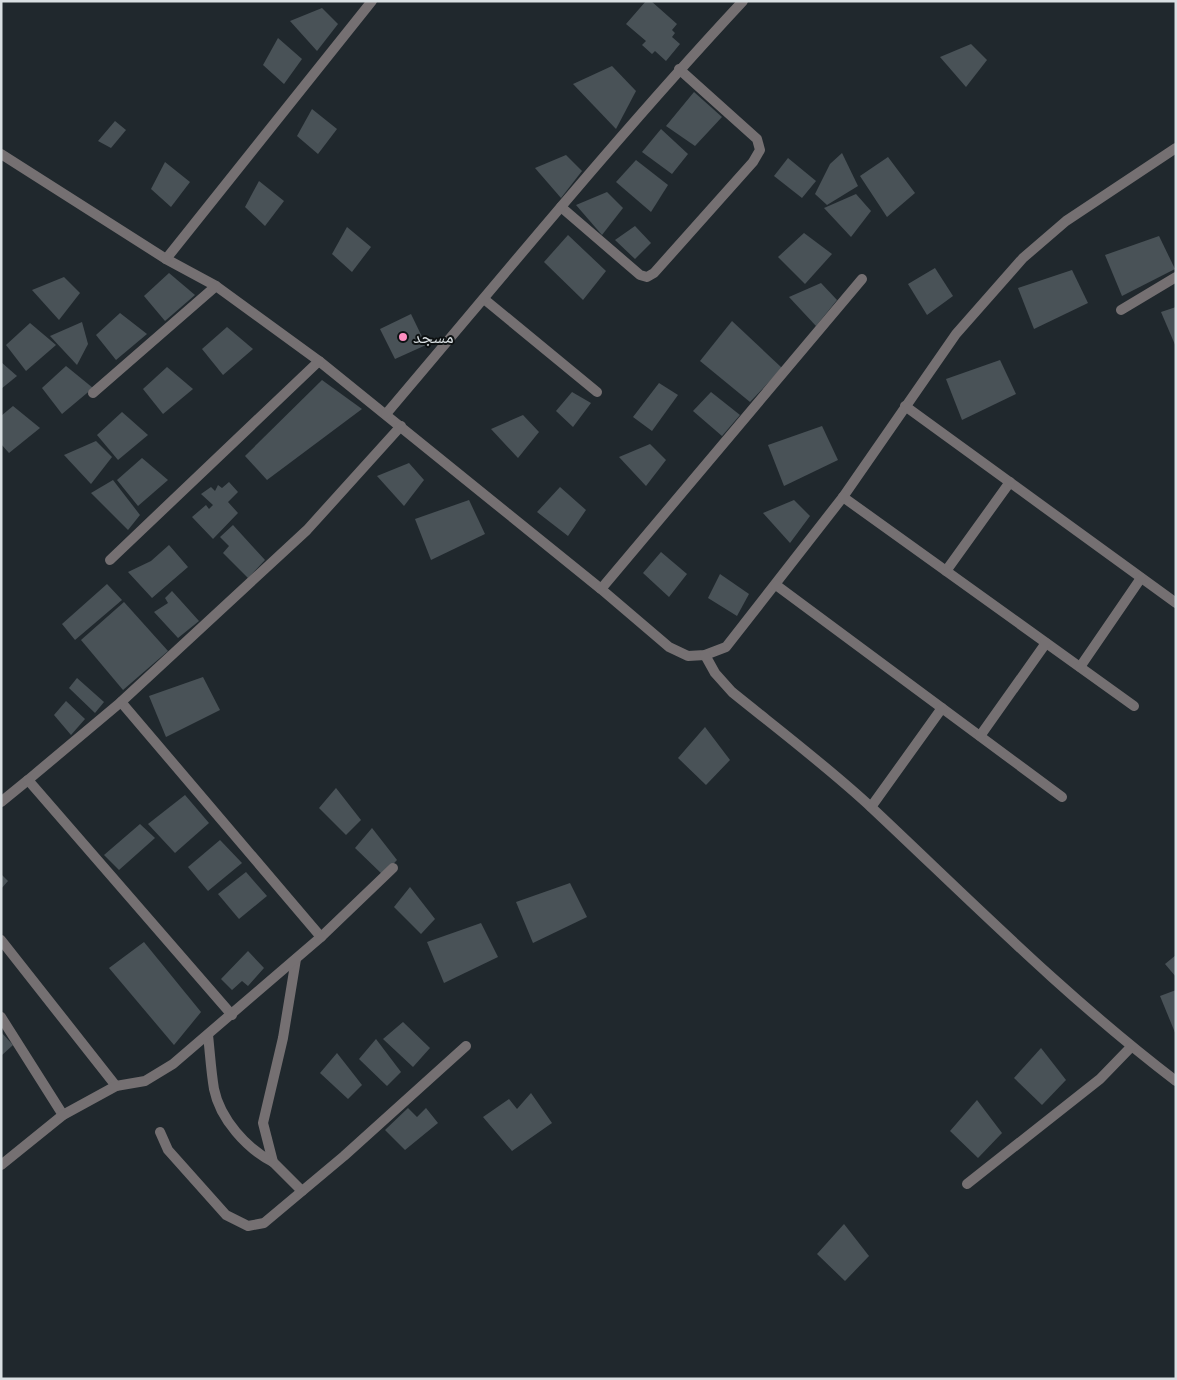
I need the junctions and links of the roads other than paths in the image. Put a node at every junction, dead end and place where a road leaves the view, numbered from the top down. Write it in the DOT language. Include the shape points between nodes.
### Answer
graph roads {
  1 [pos="372,1"];
  2 [pos="743,1"];
  3 [pos="680,69"];
  4 [pos="1176,148"];
  5 [pos="1,154"];
  6 [pos="560,207"];
  7 [pos="166,259"];
  8 [pos="1176,277"];
  9 [pos="862,279"];
  10 [pos="216,286"];
  11 [pos="484,299"];
  12 [pos="1121,310"];
  13 [pos="319,361"];
  14 [pos="597,392"];
  15 [pos="94,393"];
  16 [pos="905,406"];
  17 [pos="386,414"];
  18 [pos="401,426"];
  19 [pos="1010,482"];
  20 [pos="843,497"];
  21 [pos="110,560"];
  22 [pos="946,571"];
  23 [pos="1141,578"];
  24 [pos="776,585"];
  25 [pos="602,589"];
  26 [pos="1176,603"];
  27 [pos="1046,643"];
  28 [pos="705,655"];
  29 [pos="1080,667"];
  30 [pos="121,702"];
  31 [pos="1134,706"];
  32 [pos="942,708"];
  33 [pos="980,736"];
  34 [pos="28,780"];
  35 [pos="1062,797"];
  36 [pos="1,802"];
  37 [pos="870,807"];
  38 [pos="393,868"];
  39 [pos="321,937"];
  40 [pos="1,940"];
  41 [pos="296,959"];
  42 [pos="232,1015"];
  43 [pos="1,1017"];
  44 [pos="208,1035"];
  45 [pos="466,1046"];
  46 [pos="1131,1046"];
  47 [pos="1176,1081"];
  48 [pos="116,1086"];
  49 [pos="63,1114"];
  50 [pos="160,1132"];
  51 [pos="273,1162"];
  52 [pos="1,1165"];
  53 [pos="967,1184"];
  54 [pos="302,1190"];
  1 -- 7 [label="street"];
  2 -- 3 [label="street"];
  3 -- 6 [label="street"];
  3 -- 6 [label="street" via="757,140 760,150 753,162 647,277 640,275"];
  4 -- 16 [label="street" via="1066,221 1023,258 956,334"];
  5 -- 7 [label="street"];
  6 -- 11 [label="street"];
  7 -- 10 [label="street"];
  8 -- 12 [label="street"];
  9 -- 25 [label="street"];
  10 -- 13 [label="street"];
  10 -- 15 [label="street"];
  11 -- 14 [label="street"];
  11 -- 17 [label="street"];
  13 -- 17 [label="street"];
  13 -- 21 [label="street"];
  16 -- 19 [label="street"];
  16 -- 20 [label="street"];
  17 -- 18 [label="street"];
  18 -- 25 [label="street"];
  18 -- 30 [label="street" via="307,530"];
  19 -- 22 [label="street"];
  19 -- 23 [label="street"];
  20 -- 22 [label="street"];
  20 -- 24 [label="street"];
  22 -- 27 [label="street"];
  23 -- 26 [label="street"];
  23 -- 29 [label="street"];
  24 -- 28 [label="street" via="726,647"];
  24 -- 32 [label="street"];
  25 -- 28 [label="street" via="669,647 688,656"];
  27 -- 29 [label="street"];
  27 -- 33 [label="street"];
  28 -- 37 [label="street" via="715,673 732,692"];
  29 -- 31 [label="street"];
  30 -- 34 [label="street"];
  30 -- 39 [label="street"];
  32 -- 33 [label="street"];
  32 -- 37 [label="street"];
  33 -- 35 [label="street"];
  34 -- 36 [label="street"];
  34 -- 42 [label="street"];
  37 -- 46 [label="street" via="987,918"];
  38 -- 39 [label="street"];
  39 -- 41 [label="street"];
  40 -- 48 [label="street"];
  41 -- 42 [label="street"];
  41 -- 51 [label="street" via="283,1038 263,1123"];
  42 -- 44 [label="street"];
  43 -- 49 [label="street"];
  44 -- 48 [label="street" via="173,1064 145,1081"];
  44 -- 51 [label="street" via="215,1091 230,1124 260,1156"];
  45 -- 54 [label="street"];
  46 -- 47 [label="street"];
  46 -- 53 [label="street" via="1100,1079"];
  48 -- 49 [label="street"];
  49 -- 52 [label="street"];
  50 -- 54 [label="street" via="168,1150 213,1202 226,1215 248,1226 264,1223"];
  51 -- 54 [label="street"];
}
